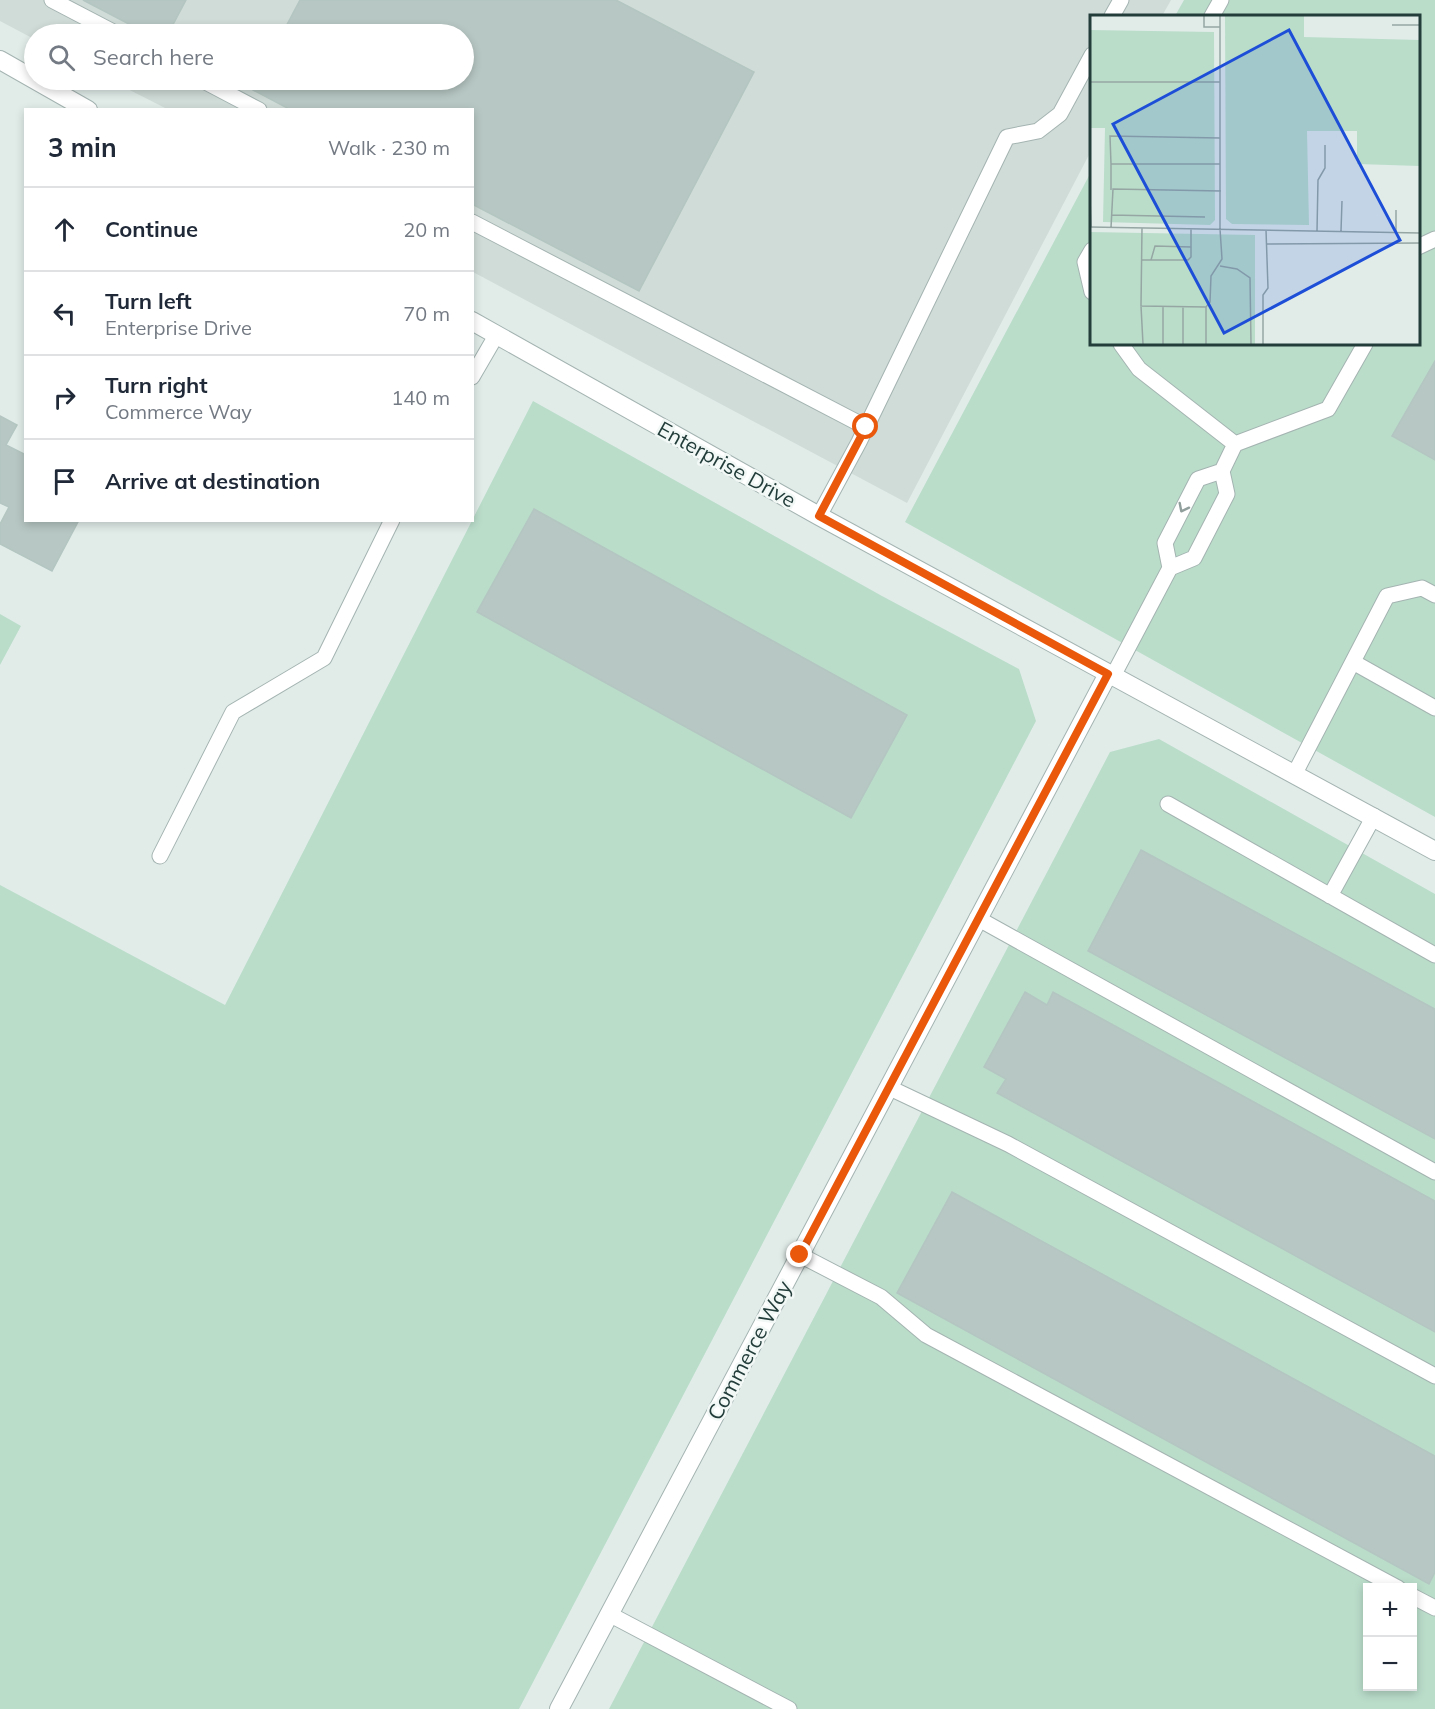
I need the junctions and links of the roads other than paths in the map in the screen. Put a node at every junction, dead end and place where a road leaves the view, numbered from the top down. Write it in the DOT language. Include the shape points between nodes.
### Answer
graph roads {
  1 [pos="52,0"];
  2 [pos="1121,0"];
  3 [pos="1221,0"];
  4 [pos="1113,15"];
  5 [pos="1213,15"];
  6 [pos="98,24"];
  7 [pos="1090,59"];
  8 [pos="0,61"];
  9 [pos="24,74"];
  10 [pos="52,90"];
  11 [pos="221,90"];
  12 [pos="84,108"];
  13 [pos="255,108"];
  14 [pos="474,223"];
  15 [pos="1435,239"];
  16 [pos="1420,246"];
  17 [pos="1090,253"];
  18 [pos="1090,283"];
  19 [pos="474,322"];
  20 [pos="497,334"];
  21 [pos="1121,345"];
  22 [pos="1364,345"];
  23 [pos="474,374"];
  24 [pos="866,427"];
  25 [pos="1235,444"];
  26 [pos="1222,471"];
  27 [pos="819,516"];
  28 [pos="391,522"];
  29 [pos="1170,568"];
  30 [pos="1435,595"];
  31 [pos="1353,662"];
  32 [pos="1111,675"];
  33 [pos="1435,708"];
  34 [pos="1294,773"];
  35 [pos="1168,804"];
  36 [pos="1374,816"];
  37 [pos="1435,850"];
  38 [pos="160,855"];
  39 [pos="1330,896"];
  40 [pos="977,918"];
  41 [pos="1435,955"];
  42 [pos="890,1088"];
  43 [pos="1435,1172"];
  44 [pos="800,1255"];
  45 [pos="1435,1376"];
  46 [pos="1391,1583"];
  47 [pos="1417,1598"];
  48 [pos="1435,1608"];
  49 [pos="609,1614"];
  50 [pos="559,1709"];
  51 [pos="789,1709"];
  1 -- 6 [label="lane"];
  2 -- 4 [label="lane"];
  3 -- 5 [label="lane"];
  7 -- 24 [label="lane" via="1060,114 1038,131 1007,137"];
  8 -- 9 [label="street"];
  10 -- 12 [label="street"];
  11 -- 13 [label="lane"];
  14 -- 24 [label="lane"];
  15 -- 16 [label="lane"];
  17 -- 18 [label="lane" via="1085,262"];
  19 -- 20 [label="street, Enterprise Drive"];
  20 -- 23 [label="lane"];
  20 -- 27 [label="street, Enterprise Drive"];
  21 -- 25 [label="lane" via="1139,369"];
  22 -- 25 [label="lane" via="1328,409"];
  24 -- 27 [label="lane"];
  25 -- 26 [label="lane"];
  26 -- 29 [label="lane" via="1227,494 1194,558"];
  26 -- 29 [label="lane, one-way" via="1198,479 1165,543"];
  27 -- 32 [label="street, Enterprise Drive"];
  28 -- 38 [label="lane" via="324,658 234,712"];
  29 -- 32 [label="lane"];
  30 -- 31 [label="lane" via="1422,588 1388,596"];
  31 -- 33 [label="lane"];
  31 -- 34 [label="lane"];
  32 -- 34 [label="street, Enterprise Drive"];
  32 -- 40 [label="street, Commerce Way"];
  34 -- 36 [label="street, Enterprise Drive"];
  35 -- 39 [label="lane"];
  36 -- 37 [label="street, Enterprise Drive"];
  36 -- 39 [label="lane"];
  39 -- 41 [label="lane"];
  40 -- 42 [label="street, Commerce Way"];
  40 -- 43 [label="lane"];
  42 -- 44 [label="street, Commerce Way"];
  42 -- 45 [label="lane" via="1008,1144"];
  44 -- 46 [label="lane" via="881,1297 926,1335"];
  44 -- 49 [label="street, Commerce Way"];
  47 -- 48 [label="lane"];
  49 -- 50 [label="street, Commerce Way"];
  49 -- 51 [label="lane"];
}
